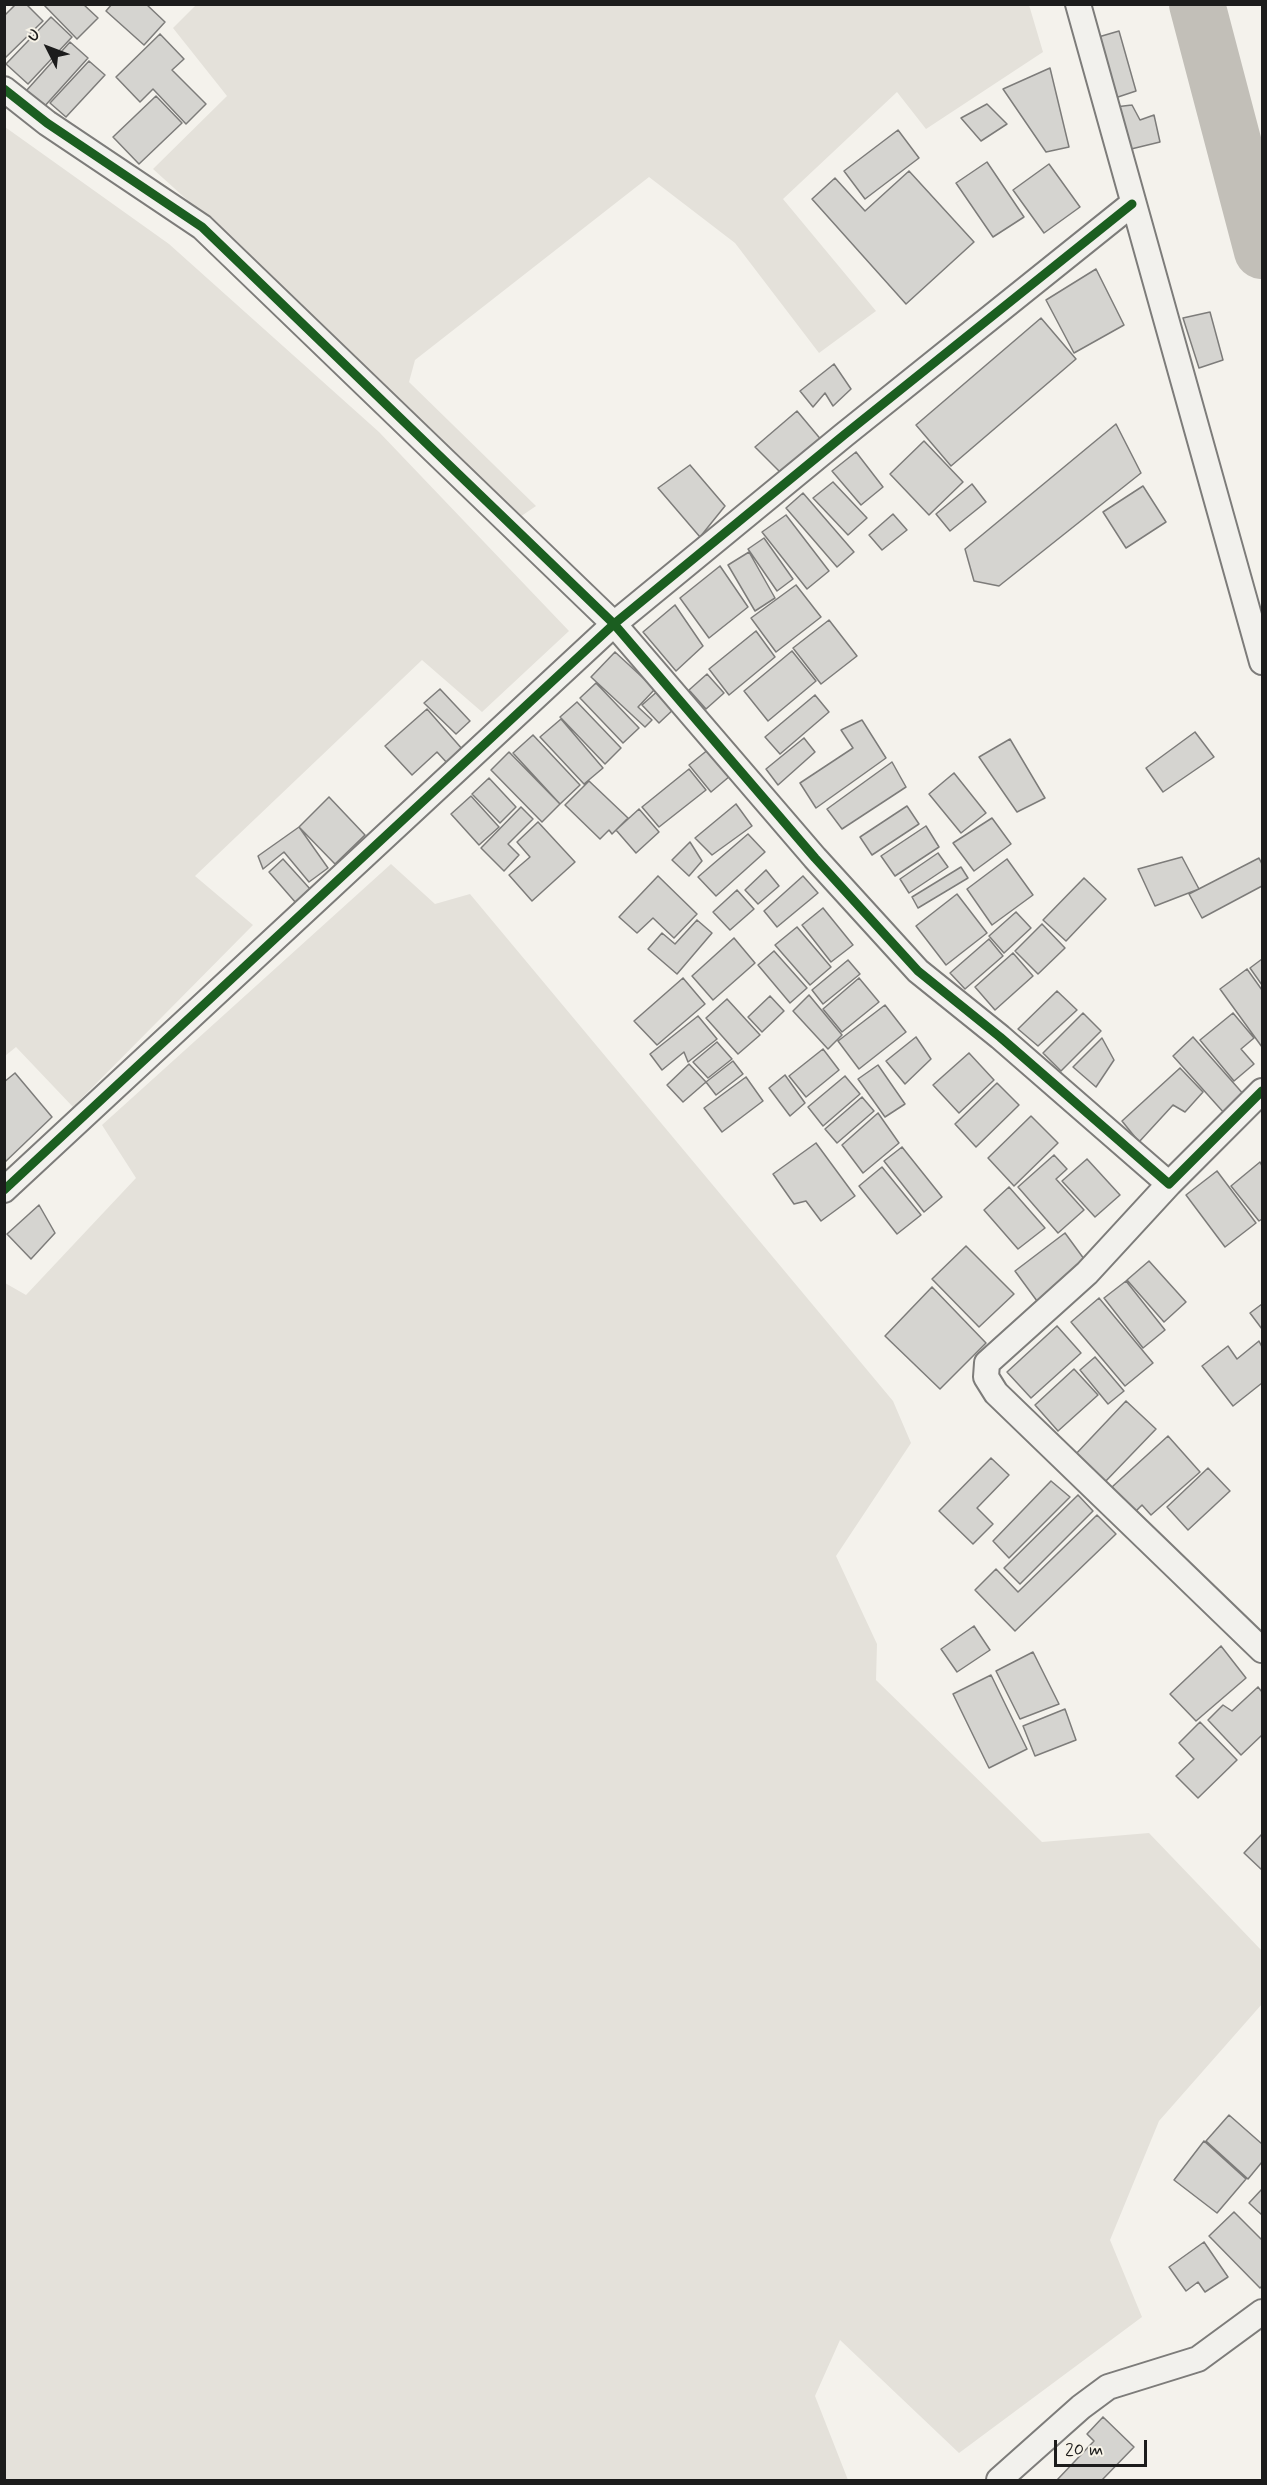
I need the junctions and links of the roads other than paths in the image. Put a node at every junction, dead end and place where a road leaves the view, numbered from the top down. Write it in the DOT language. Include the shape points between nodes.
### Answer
graph roads {
  1 [pos="1078,4"];
  2 [pos="4,89"];
  3 [pos="1132,204"];
  4 [pos="614,624"];
  5 [pos="1263,662"];
  6 [pos="1263,1091"];
  7 [pos="1169,1184"];
  8 [pos="4,1190"];
  9 [pos="1263,1650"];
  10 [pos="1263,2312"];
  11 [pos="1012,2476"];
  1 -- 3 [label="street"];
  2 -- 4 [label="street" via="46,123 202,226"];
  3 -- 4 [label="street"];
  3 -- 5 [label="street"];
  4 -- 7 [label="street" via="815,858 918,971"];
  4 -- 8 [label="street"];
  6 -- 7 [label="street"];
  7 -- 9 [label="street" via="1087,1273 987,1363 986,1377 996,1393"];
  10 -- 11 [label="street" via="1198,2359 1108,2387"];
}
